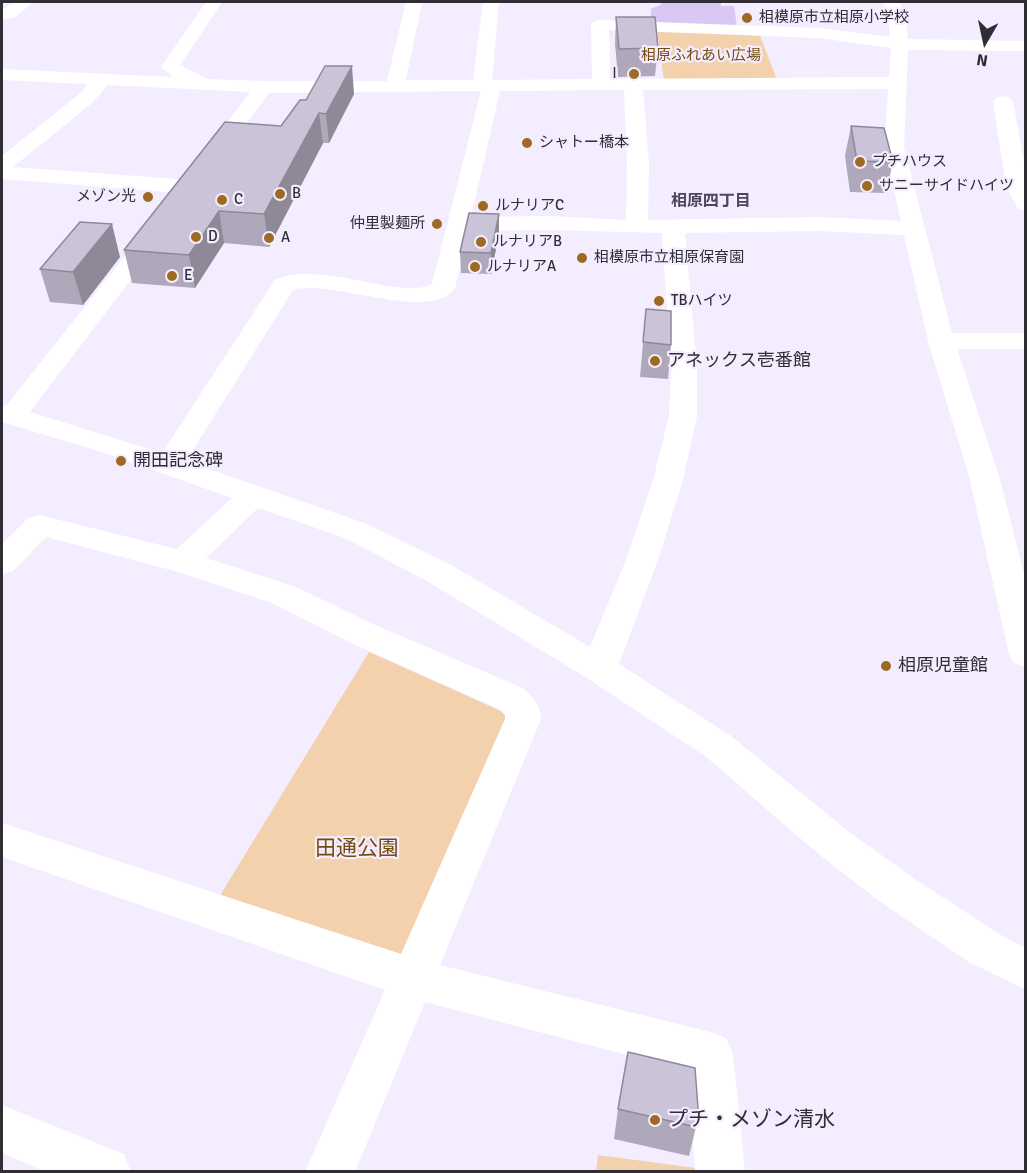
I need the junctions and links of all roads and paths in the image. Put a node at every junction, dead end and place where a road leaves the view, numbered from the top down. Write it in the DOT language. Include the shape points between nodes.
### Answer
graph roads {
  1 [pos="25,2"];
  2 [pos="213,2"];
  3 [pos="414,2"];
  4 [pos="491,2"];
  5 [pos="891,2"];
  6 [pos="2,15"];
  7 [pos="900,43"];
  8 [pos="1026,46"];
  9 [pos="2,74"];
  10 [pos="104,78"];
  11 [pos="896,83"];
  12 [pos="228,85"];
  13 [pos="395,86"];
  14 [pos="487,86"];
  15 [pos="601,86"];
  16 [pos="633,86"];
  17 [pos="264,87"];
  18 [pos="1003,102"];
  19 [pos="2,166"];
  20 [pos="2,173"];
  21 [pos="180,201"];
  22 [pos="1026,204"];
  23 [pos="458,224"];
  24 [pos="637,227"];
  25 [pos="673,227"];
  26 [pos="914,229"];
  27 [pos="1026,340"];
  28 [pos="941,341"];
  29 [pos="7,414"];
  30 [pos="168,466"];
  31 [pos="252,496"];
  32 [pos="183,562"];
  33 [pos="2,563"];
  34 [pos="1026,654"];
  35 [pos="598,669"];
  36 [pos="2,840"];
  37 [pos="1026,970"];
  38 [pos="411,978"];
  39 [pos="2,1129"];
  40 [pos="106,1172"];
  41 [pos="330,1172"];
  42 [pos="720,1172"];
  1 -- 6 [label="street"];
  2 -- 12 [label="street" via="170,67 191,78"];
  3 -- 13 [label="street"];
  4 -- 14 [label="street"];
  5 -- 7 [label="street" via="898,19"];
  7 -- 8 [label="street"];
  7 -- 11 [label="street"];
  7 -- 15 [label="street" via="819,33 600,25"];
  9 -- 10 [label="street"];
  10 -- 12 [label="street"];
  10 -- 19 [label="street" via="85,99"];
  11 -- 16 [label="street"];
  11 -- 26 [label="street" via="894,147"];
  12 -- 17 [label="street"];
  13 -- 14 [label="street"];
  13 -- 17 [label="street"];
  14 -- 15 [label="street"];
  14 -- 23 [label="street"];
  15 -- 16 [label="street"];
  16 -- 24 [label="street"];
  17 -- 21 [label="street"];
  18 -- 22 [label="street" via="1017,186"];
  20 -- 21 [label="street"];
  21 -- 29 [label="street"];
  23 -- 24 [label="street"];
  23 -- 30 [label="street" via="443,288 436,292 390,292 297,281 284,285"];
  24 -- 25 [label="street"];
  25 -- 26 [label="street" via="819,224"];
  25 -- 35 [label="street" via="684,369 683,416 668,480 642,560"];
  26 -- 28 [label="street"];
  27 -- 28 [label="street"];
  28 -- 34 [label="street" via="984,476"];
  29 -- 30 [label="street"];
  30 -- 31 [label="street"];
  31 -- 32 [label="street"];
  31 -- 35 [label="street" via="338,524 393,549"];
  32 -- 33 [label="street" via="39,525"];
  32 -- 38 [label="street" via="284,595 512,699 523,711"];
  35 -- 37 [label="street" via="718,746 835,844 897,890 984,948"];
  36 -- 38 [label="street"];
  38 -- 41 [label="street"];
  38 -- 42 [label="street" via="710,1054"];
  39 -- 40 [label="street"];
}
